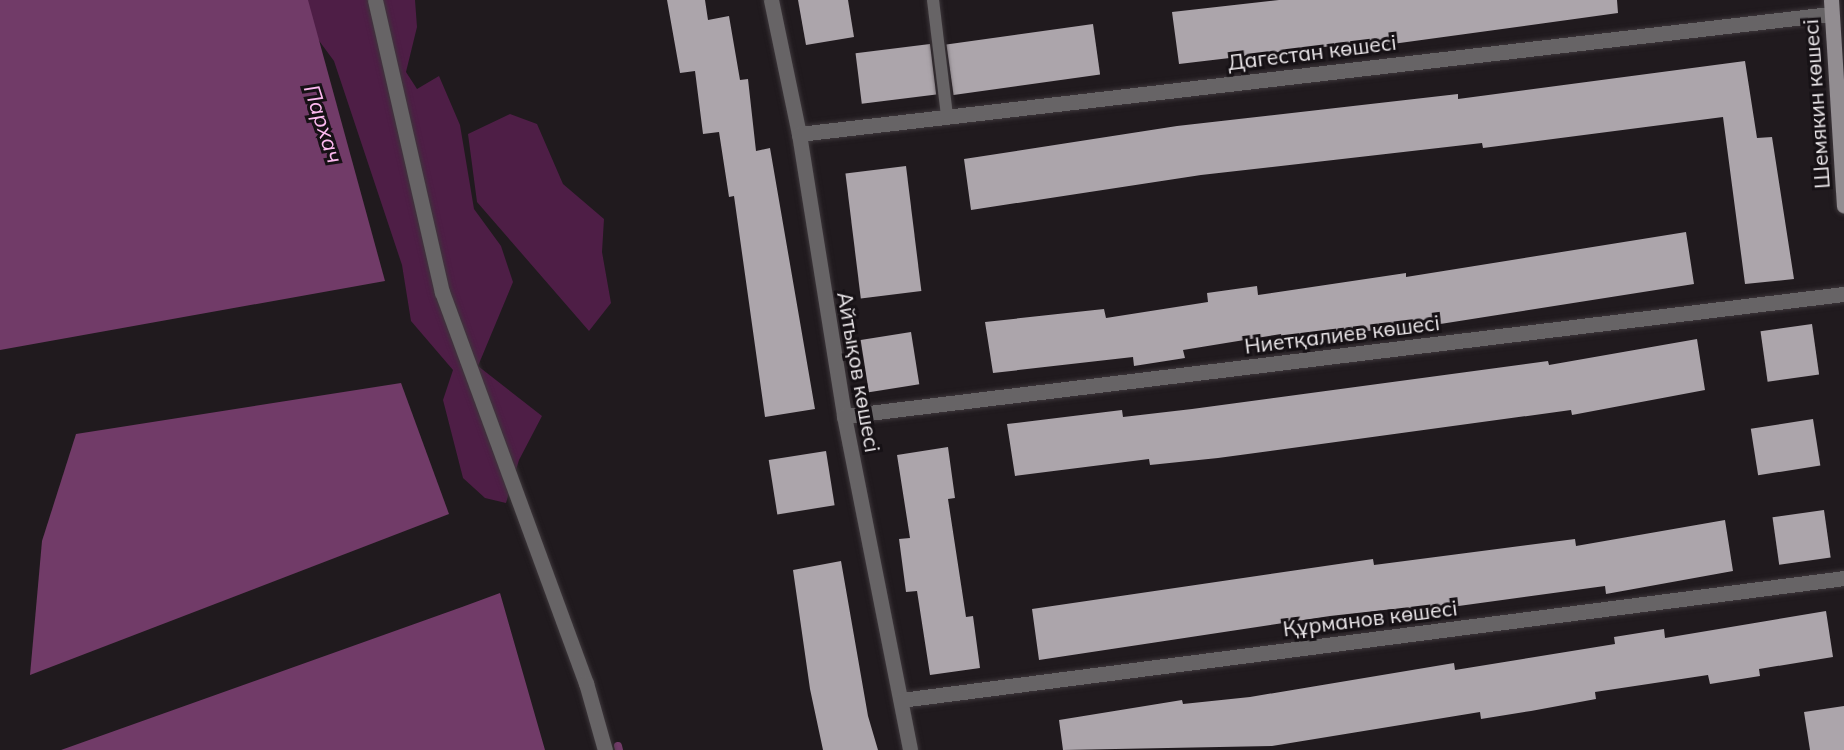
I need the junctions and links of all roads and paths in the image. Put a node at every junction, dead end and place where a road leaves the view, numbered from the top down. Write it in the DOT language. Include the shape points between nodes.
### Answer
graph roads {
  1 [pos="375,0"];
  2 [pos="771,0"];
  3 [pos="933,0"];
  4 [pos="1831,7"];
  5 [pos="947,116"];
  6 [pos="799,134"];
  7 [pos="1844,206"];
  8 [pos="1844,294"];
  9 [pos="844,416"];
  10 [pos="1844,578"];
  11 [pos="900,700"];
  12 [pos="605,750"];
  13 [pos="910,750"];
  1 -- 12 [label="street" via="442,292 586,683"];
  2 -- 6 [label="street, Айтықов көшесі"];
  3 -- 5 [label="lane"];
  4 -- 5 [label="street, Дагестан көшесі"];
  4 -- 7 [label="main road, Шемякин көшесі"];
  5 -- 6 [label="street, Дагестан көшесі"];
  6 -- 9 [label="street, Айтықов көшесі"];
  8 -- 9 [label="street, Ниетқалиев көшесі"];
  9 -- 11 [label="street, Айтықов көшесі"];
  10 -- 11 [label="street, Құрманов көшесі"];
  11 -- 13 [label="street, Айтықов көшесі"];
}
